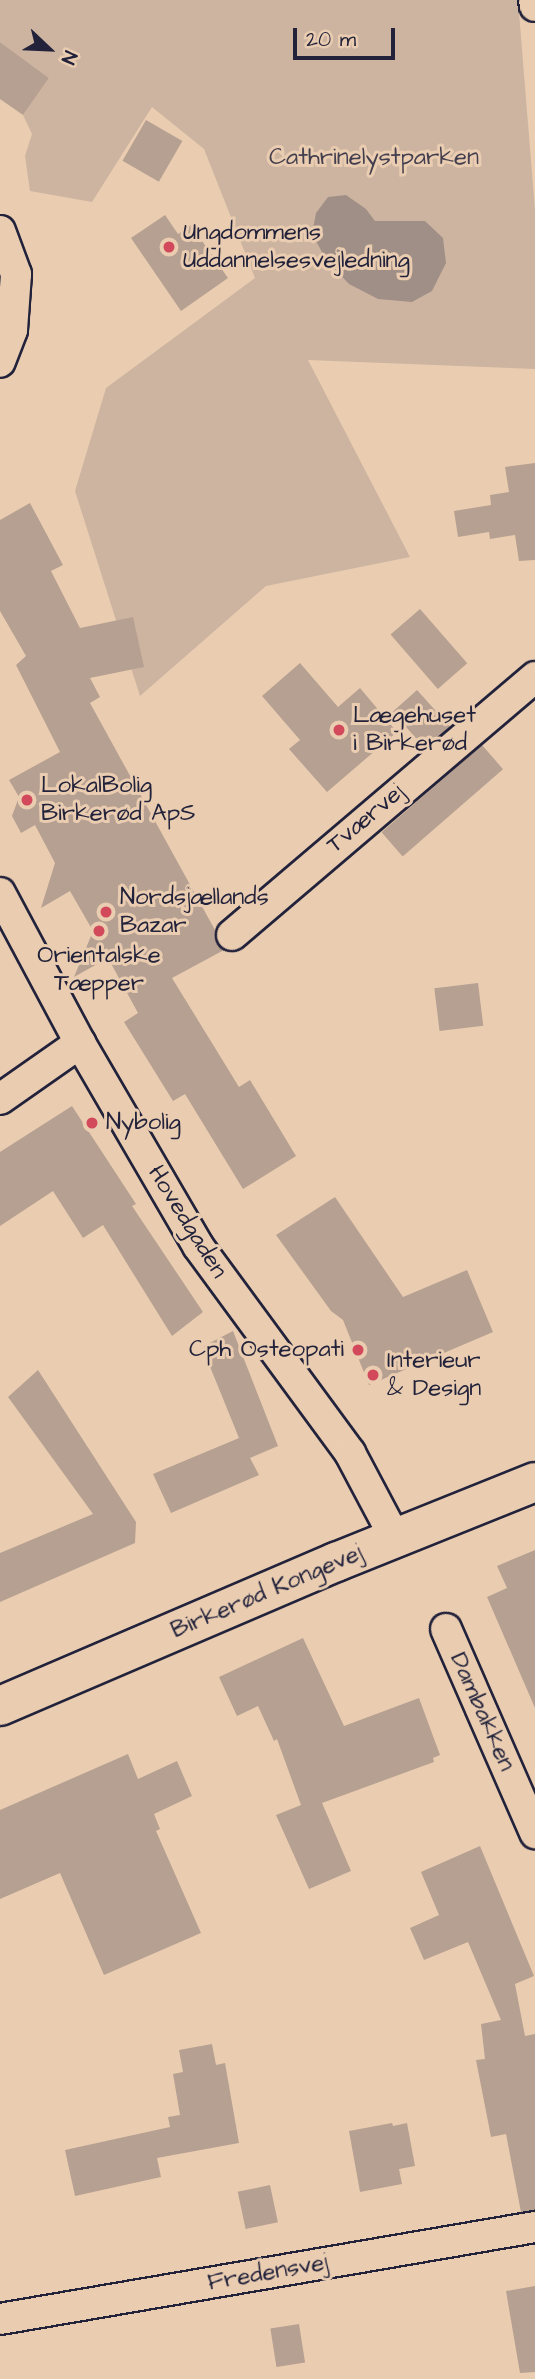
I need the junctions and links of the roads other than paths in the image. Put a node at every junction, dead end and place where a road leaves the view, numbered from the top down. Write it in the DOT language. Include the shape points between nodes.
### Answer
graph roads {
  1 [pos="534,0"];
  2 [pos="535,6"];
  3 [pos="0,232"];
  4 [pos="0,362"];
  5 [pos="535,677"];
  6 [pos="0,893"];
  7 [pos="232,935"];
  8 [pos="79,1043"];
  9 [pos="0,1099"];
  10 [pos="535,1482"];
  11 [pos="395,1538"];
  12 [pos="446,1629"];
  13 [pos="0,1706"];
  14 [pos="535,1833"];
  15 [pos="535,2227"];
  16 [pos="0,2319"];
  1 -- 2 [label="street"];
  3 -- 4 [label="street" via="16,274 12,330"];
  5 -- 7 [label="street, Tværvej"];
  6 -- 8 [label="street, Hovedgaden"];
  8 -- 9 [label="street"];
  8 -- 11 [label="street, Hovedgaden" via="198,1246 350,1453"];
  10 -- 11 [label="main road, Birkerød Kongevej"];
  11 -- 13 [label="main road, Birkerød Kongevej"];
  12 -- 14 [label="street, Dambakken"];
  15 -- 16 [label="street, Fredensvej"];
}
